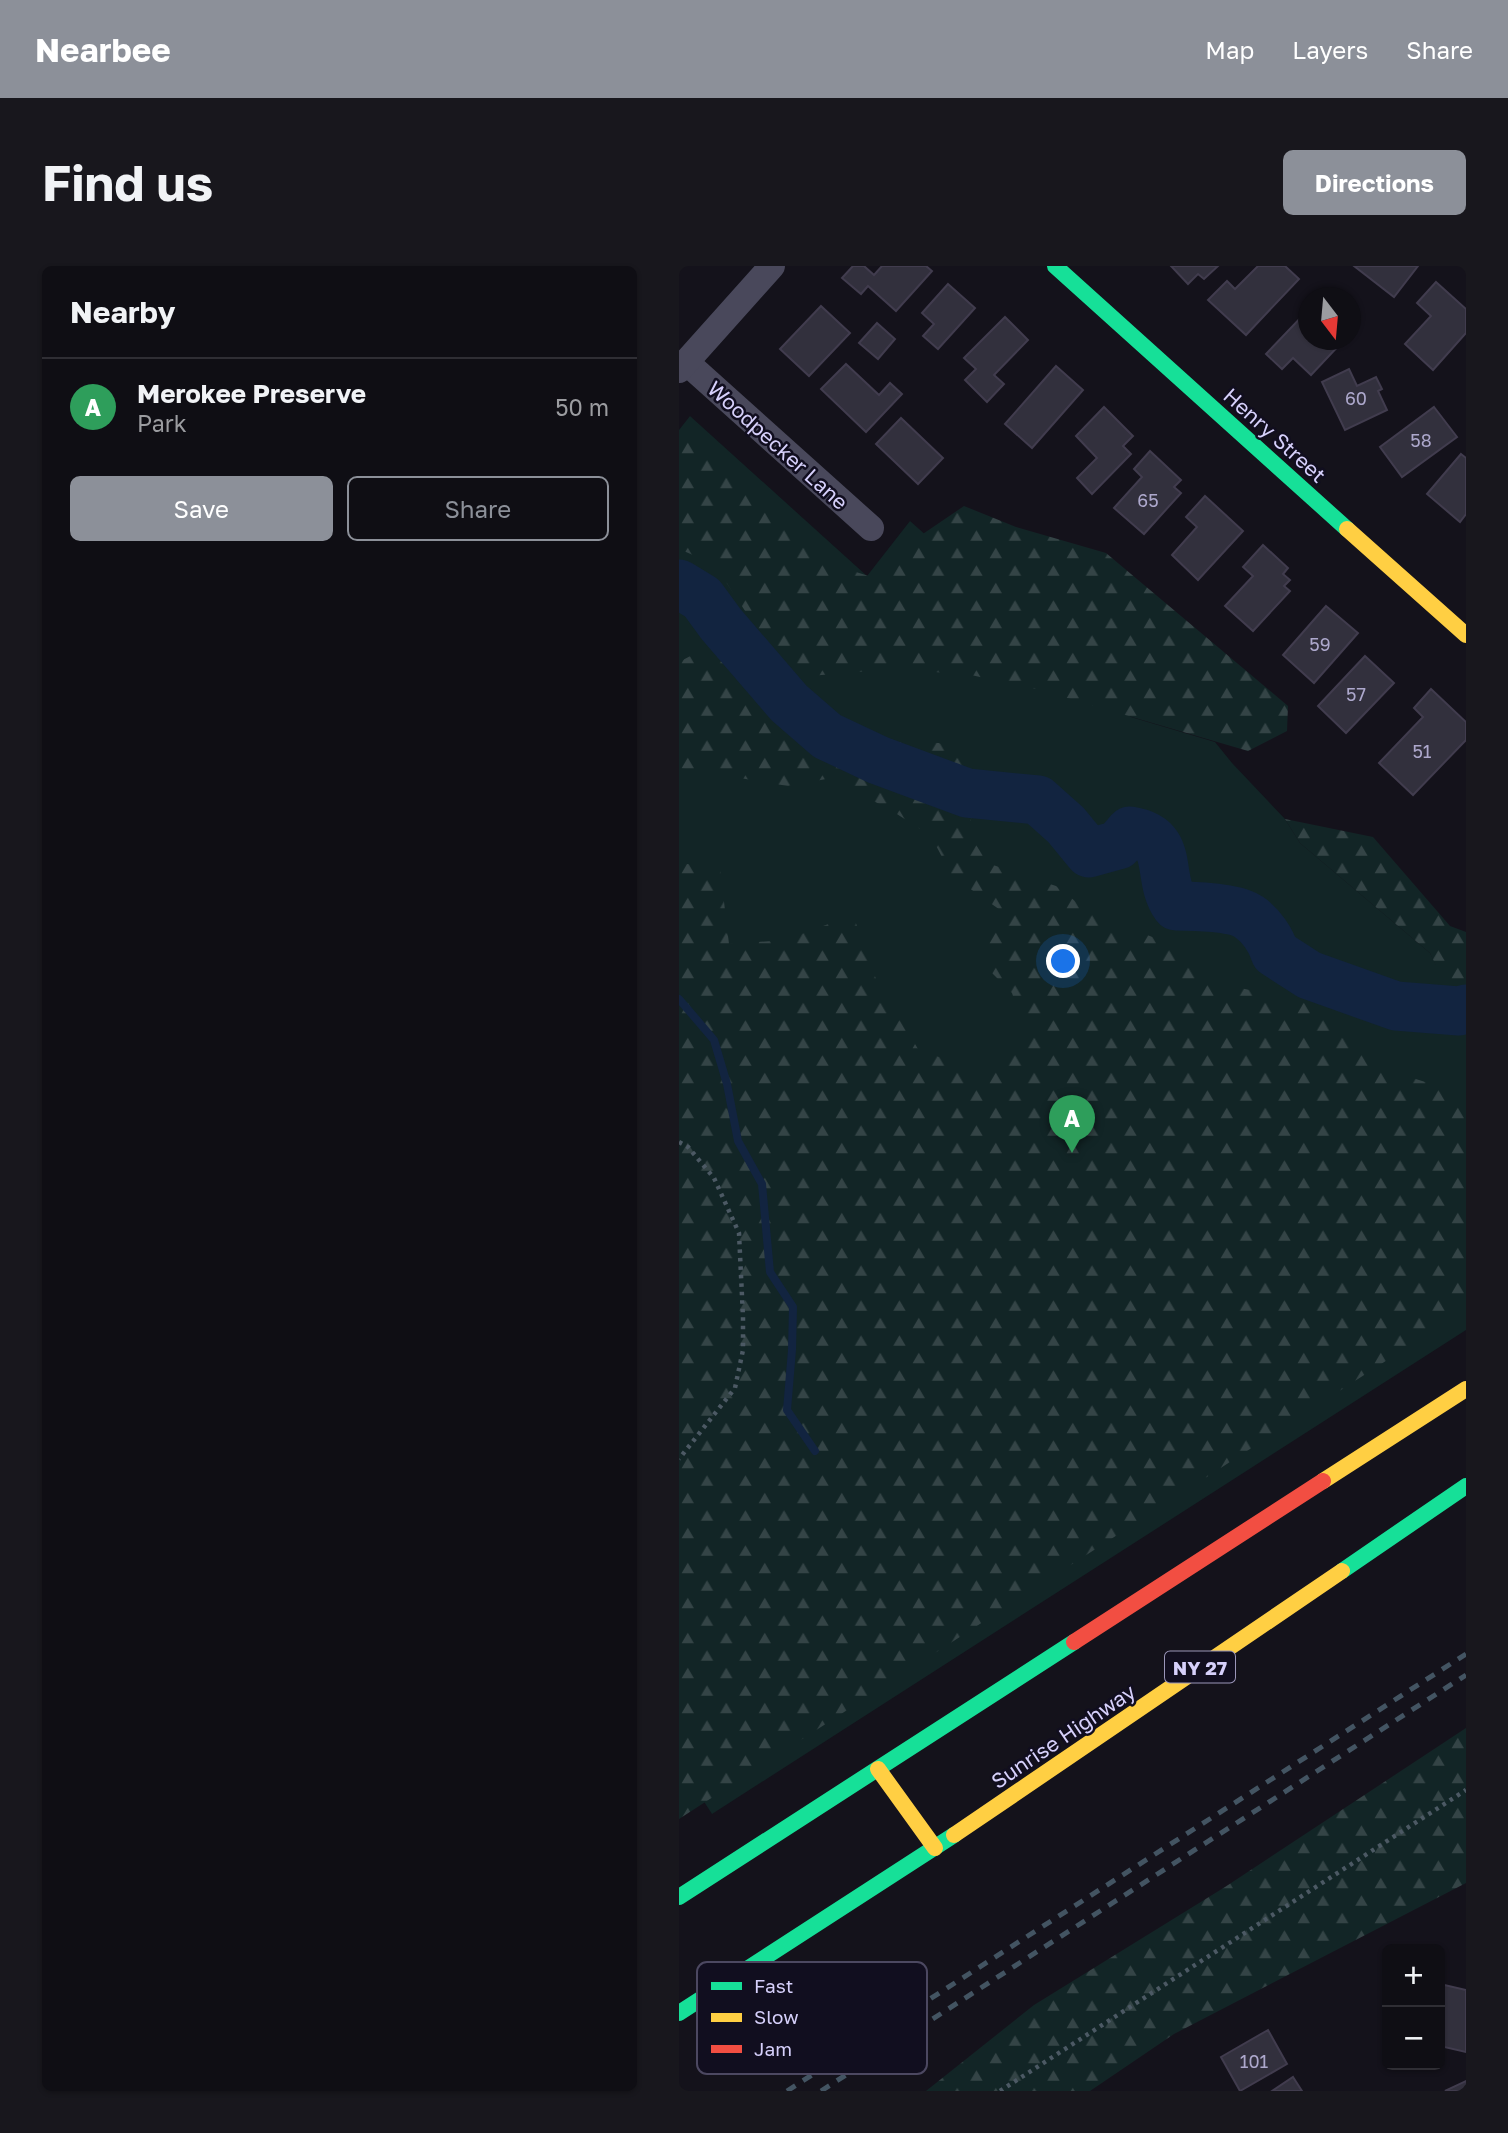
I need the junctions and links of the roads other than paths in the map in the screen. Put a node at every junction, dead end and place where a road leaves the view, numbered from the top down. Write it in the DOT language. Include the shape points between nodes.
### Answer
graph roads {
  1 [pos="772,266"];
  2 [pos="1055,266"];
  3 [pos="682,366"];
  4 [pos="871,528"];
  5 [pos="1466,635"];
  6 [pos="1466,1389"];
  7 [pos="1466,1486"];
  8 [pos="878,1769"];
  9 [pos="935,1848"];
  10 [pos="679,1897"];
  11 [pos="758,1962"];
  12 [pos="697,2001"];
  13 [pos="679,2013"];
  1 -- 3 [label="street"];
  2 -- 5 [label="main road, Henry Street"];
  3 -- 4 [label="street, Woodpecker Lane"];
  6 -- 8 [label="main road"];
  7 -- 9 [label="main road, Sunrise Highway / NY 27"];
  8 -- 9 [label="main road"];
  8 -- 10 [label="main road"];
  9 -- 11 [label="main road, Sunrise Highway / NY 27"];
  12 -- 13 [label="main road, Sunrise Highway / NY 27"];
}
